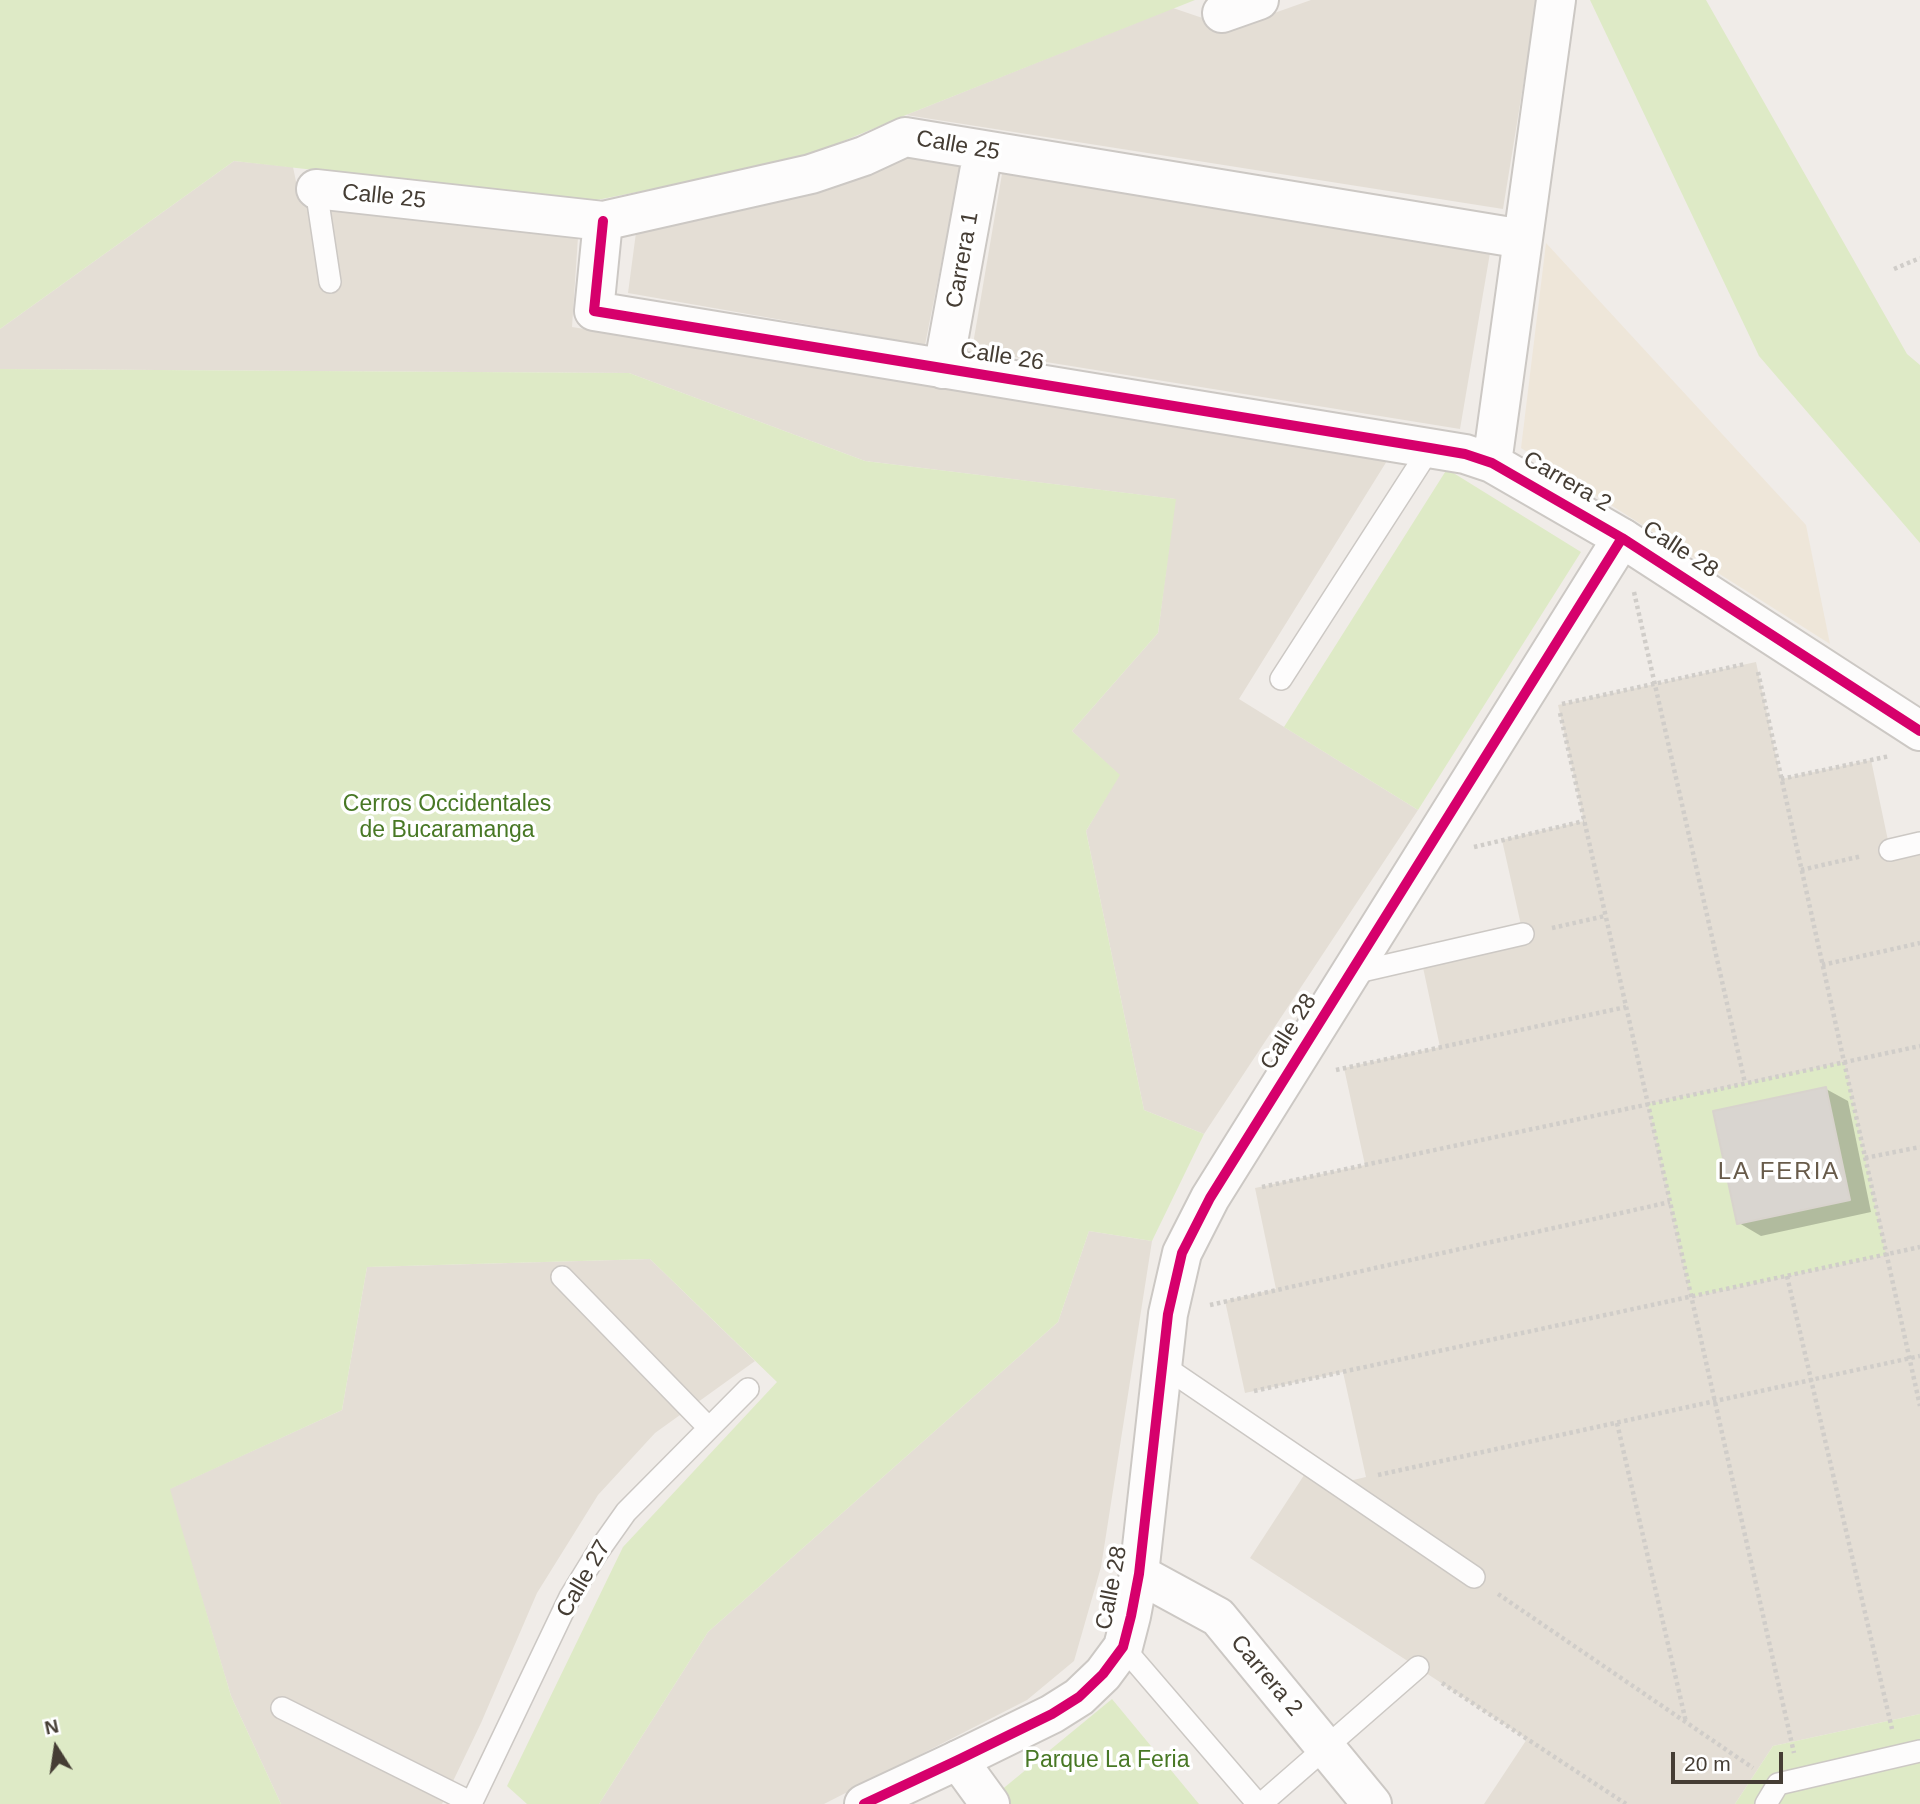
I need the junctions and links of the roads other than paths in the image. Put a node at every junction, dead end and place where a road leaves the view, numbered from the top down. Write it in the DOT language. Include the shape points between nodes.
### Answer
graph roads {
  1 [pos="1259,0"];
  2 [pos="1556,0"];
  3 [pos="1222,13"];
  4 [pos="983,151"];
  5 [pos="316,189"];
  6 [pos="603,221"];
  7 [pos="1524,239"];
  8 [pos="330,282"];
  9 [pos="943,369"];
  10 [pos="1430,448"];
  11 [pos="1492,463"];
  12 [pos="1622,538"];
  13 [pos="1281,679"];
  14 [pos="1908,743"];
  15 [pos="1920,843"];
  16 [pos="1890,850"];
  17 [pos="1523,934"];
  18 [pos="1349,974"];
  19 [pos="562,1278"];
  20 [pos="1162,1365"];
  21 [pos="748,1389"];
  22 [pos="709,1428"];
  23 [pos="1139,1574"];
  24 [pos="1474,1577"];
  25 [pos="1123,1647"];
  26 [pos="1418,1667"];
  27 [pos="282,1708"];
  28 [pos="1326,1748"];
  29 [pos="1920,1751"];
  30 [pos="958,1760"];
  31 [pos="471,1804"];
  32 [pos="864,1804"];
  33 [pos="990,1804"];
  34 [pos="1260,1804"];
  35 [pos="1371,1804"];
  36 [pos="1766,1804"];
  1 -- 3 [label="street"];
  2 -- 7 [label="street, Carrera 2"];
  4 -- 6 [label="street, Calle 25" via="905,137 811,174"];
  4 -- 7 [label="street, Calle 25"];
  4 -- 9 [label="street, Carrera 1"];
  5 -- 6 [label="street, Calle 25"];
  5 -- 8 [label="lane"];
  6 -- 9 [label="street, Calle 26" via="594,311"];
  7 -- 11 [label="street, Carrera 2"];
  9 -- 10 [label="street, Calle 26"];
  10 -- 11 [label="street, Calle 26"];
  10 -- 13 [label="lane"];
  11 -- 12 [label="street, Carrera 2"];
  12 -- 14 [label="street, Calle 28"];
  12 -- 18 [label="street, Calle 28"];
  15 -- 16 [label="lane"];
  17 -- 18 [label="lane"];
  18 -- 20 [label="street, Calle 28" via="1210,1198 1182,1253"];
  19 -- 22 [label="lane"];
  20 -- 23 [label="street, Calle 28"];
  20 -- 24 [label="lane"];
  21 -- 22 [label="lane, Calle 27"];
  22 -- 31 [label="lane, Calle 27" via="626,1512 597,1553 570,1597"];
  23 -- 25 [label="street, Calle 28"];
  23 -- 28 [label="street, Carrera 2" via="1218,1617"];
  25 -- 30 [label="street, Calle 28" via="1079,1697"];
  25 -- 34 [label="lane"];
  26 -- 28 [label="lane"];
  27 -- 31 [label="lane"];
  28 -- 34 [label="lane"];
  28 -- 35 [label="street, Carrera 2"];
  29 -- 36 [label="lane" via="1778,1784"];
  30 -- 32 [label="street, Calle 28"];
  30 -- 33 [label="street"];
}
